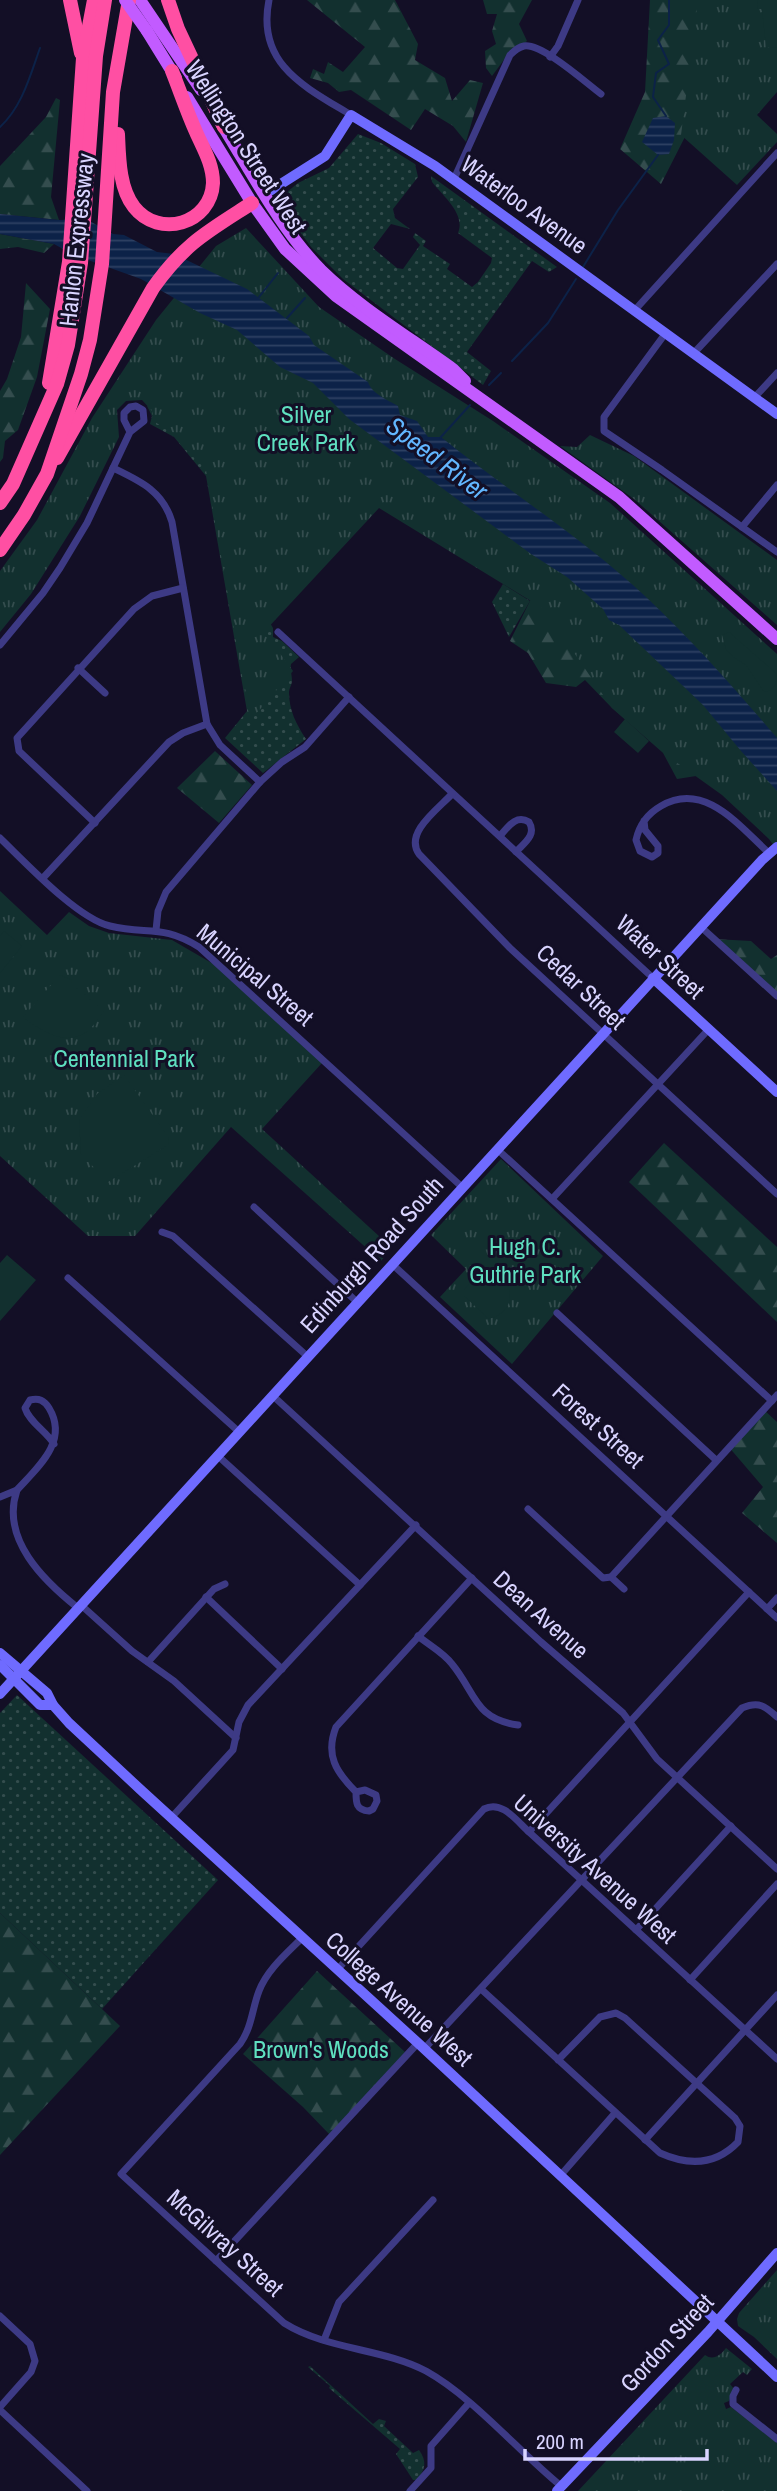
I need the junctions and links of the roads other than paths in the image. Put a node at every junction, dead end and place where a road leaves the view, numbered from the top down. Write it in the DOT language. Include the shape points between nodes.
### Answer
graph roads {
  1 [pos="70,0"];
  2 [pos="94,0"];
  3 [pos="105,0"];
  4 [pos="127,0"];
  5 [pos="140,0"];
  6 [pos="168,0"];
  7 [pos="268,0"];
  8 [pos="578,0"];
  9 [pos="550,57"];
  10 [pos="83,58"];
  11 [pos="118,70"];
  12 [pos="172,71"];
  13 [pos="601,94"];
  14 [pos="351,116"];
  15 [pos="224,127"];
  16 [pos="777,153"];
  17 [pos="454,179"];
  18 [pos="265,194"];
  19 [pos="252,203"];
  20 [pos="79,211"];
  21 [pos="777,264"];
  22 [pos="634,311"];
  23 [pos="665,334"];
  24 [pos="693,354"];
  25 [pos="777,373"];
  26 [pos="754,398"];
  27 [pos="484,400"];
  28 [pos="777,414"];
  29 [pos="130,432"];
  30 [pos="113,468"];
  31 [pos="47,474"];
  32 [pos="777,485"];
  33 [pos="0,503"];
  34 [pos="742,527"];
  35 [pos="0,550"];
  36 [pos="777,552"];
  37 [pos="183,588"];
  38 [pos="278,632"];
  39 [pos="777,639"];
  40 [pos="0,645"];
  41 [pos="78,668"];
  42 [pos="105,693"];
  43 [pos="349,697"];
  44 [pos="207,724"];
  45 [pos="260,782"];
  46 [pos="452,794"];
  47 [pos="644,821"];
  48 [pos="95,823"];
  49 [pos="500,836"];
  50 [pos="0,838"];
  51 [pos="773,851"];
  52 [pos="516,852"];
  53 [pos="43,878"];
  54 [pos="701,927"];
  55 [pos="156,930"];
  56 [pos="653,978"];
  57 [pos="777,996"];
  58 [pos="708,1030"];
  59 [pos="603,1034"];
  60 [pos="657,1084"];
  61 [pos="775,1086"];
  62 [pos="497,1149"];
  63 [pos="462,1187"];
  64 [pos="777,1194"];
  65 [pos="552,1199"];
  66 [pos="254,1207"];
  67 [pos="162,1232"];
  68 [pos="392,1264"];
  69 [pos="68,1278"];
  70 [pos="357,1302"];
  71 [pos="556,1313"];
  72 [pos="307,1356"];
  73 [pos="272,1395"];
  74 [pos="775,1398"];
  75 [pos="238,1431"];
  76 [pos="54,1444"];
  77 [pos="217,1455"];
  78 [pos="716,1460"];
  79 [pos="18,1490"];
  80 [pos="0,1497"];
  81 [pos="528,1509"];
  82 [pos="667,1515"];
  83 [pos="416,1525"];
  84 [pos="611,1577"];
  85 [pos="472,1578"];
  86 [pos="225,1584"];
  87 [pos="360,1585"];
  88 [pos="624,1589"];
  89 [pos="749,1592"];
  90 [pos="206,1597"];
  91 [pos="777,1598"];
  92 [pos="79,1606"];
  93 [pos="767,1609"];
  94 [pos="777,1618"];
  95 [pos="418,1636"];
  96 [pos="0,1653"];
  97 [pos="148,1662"];
  98 [pos="0,1665"];
  99 [pos="282,1669"];
  100 [pos="22,1670"];
  101 [pos="13,1679"];
  102 [pos="0,1694"];
  103 [pos="53,1706"];
  104 [pos="777,1717"];
  105 [pos="630,1721"];
  106 [pos="518,1725"];
  107 [pos="236,1738"];
  108 [pos="678,1777"];
  109 [pos="356,1792"];
  110 [pos="171,1818"];
  111 [pos="731,1826"];
  112 [pos="529,1832"];
  113 [pos="777,1869"];
  114 [pos="581,1880"];
  115 [pos="777,1884"];
  116 [pos="636,1930"];
  117 [pos="302,1938"];
  118 [pos="337,1970"];
  119 [pos="690,1980"];
  120 [pos="481,1989"];
  121 [pos="777,1996"];
  122 [pos="745,2030"];
  123 [pos="421,2046"];
  124 [pos="777,2059"];
  125 [pos="558,2060"];
  126 [pos="697,2082"];
  127 [pos="615,2113"];
  128 [pos="645,2140"];
  129 [pos="559,2176"];
  130 [pos="433,2200"];
  131 [pos="777,2253"];
  132 [pos="216,2261"];
  133 [pos="0,2316"];
  134 [pos="717,2323"];
  135 [pos="324,2340"];
  136 [pos="777,2377"];
  137 [pos="736,2390"];
  138 [pos="469,2403"];
  139 [pos="0,2408"];
  140 [pos="777,2439"];
  141 [pos="559,2489"];
  142 [pos="87,2491"];
  143 [pos="410,2491"];
  1 -- 10 [label="highway"];
  2 -- 10 [label="highway"];
  3 -- 20 [label="highway, Hanlon Expressway"];
  4 -- 11 [label="highway, Hanlon Expressway"];
  4 -- 12 [label="main road, Wellington Street West, bridge"];
  5 -- 15 [label="main road, Wellington Street West"];
  6 -- 15 [label="highway"];
  7 -- 14 [label="street" via="268,34 283,67 297,82"];
  8 -- 9 [label="street"];
  9 -- 13 [label="street"];
  9 -- 17 [label="street" via="532,46 510,55"];
  10 -- 20 [label="highway"];
  11 -- 12 [label="highway" via="123,183 143,216 170,226 184,223 206,206 213,181"];
  11 -- 31 [label="highway, Hanlon Expressway" via="98,300 81,374"];
  12 -- 19 [label="main road, Wellington Street West"];
  14 -- 17 [label="main road, Waterloo Avenue"];
  14 -- 18 [label="main road" via="325,156"];
  15 -- 18 [label="main road, Wellington Street West"];
  16 -- 22 [label="street"];
  17 -- 22 [label="main road, Waterloo Avenue"];
  18 -- 19 [label="main road"];
  18 -- 27 [label="main road, Wellington Street West" via="321,270 453,369"];
  19 -- 27 [label="main road, Wellington Street West" via="285,249 336,296"];
  19 -- 31 [label="highway" via="212,227 168,267"];
  20 -- 33 [label="highway, Hanlon Expressway" via="68,345 57,384 13,484"];
  21 -- 24 [label="street"];
  22 -- 23 [label="main road, Waterloo Avenue"];
  23 -- 24 [label="main road, Waterloo Avenue"];
  23 -- 34 [label="street" via="604,417 604,431"];
  24 -- 26 [label="main road, Waterloo Avenue"];
  25 -- 26 [label="street"];
  26 -- 28 [label="main road, Waterloo Avenue"];
  27 -- 39 [label="main road, Wellington Street West" via="619,497"];
  29 -- 30 [label="street"];
  30 -- 37 [label="street" via="146,484 166,506"];
  30 -- 40 [label="street" via="60,568"];
  31 -- 35 [label="highway, Hanlon Expressway"];
  32 -- 34 [label="street"];
  34 -- 36 [label="street"];
  37 -- 41 [label="street" via="140,603"];
  37 -- 44 [label="street"];
  38 -- 43 [label="street, Water Street"];
  41 -- 42 [label="street"];
  41 -- 48 [label="street" via="19,733 16,743"];
  43 -- 45 [label="street" via="305,747"];
  43 -- 46 [label="street, Water Street"];
  44 -- 45 [label="street" via="220,745"];
  44 -- 48 [label="street" via="169,742"];
  45 -- 55 [label="street" via="166,892"];
  46 -- 49 [label="street, Water Street"];
  46 -- 59 [label="street, Cedar Street" via="419,829 417,852 508,946"];
  47 -- 47 [label="street" via="645,830 658,846 652,858 636,843"];
  47 -- 51 [label="street" via="673,801 693,798 723,811"];
  48 -- 53 [label="street"];
  49 -- 52 [label="street, Water Street"];
  49 -- 52 [label="street" via="516,819 529,822 531,836"];
  50 -- 53 [label="street, Municipal Street"];
  51 -- 54 [label="main road, Edinburgh Road South"];
  52 -- 56 [label="street, Water Street"];
  53 -- 55 [label="street, Municipal Street" via="76,909 101,923"];
  54 -- 56 [label="main road, Edinburgh Road South"];
  54 -- 57 [label="street"];
  55 -- 63 [label="street, Municipal Street" via="199,947"];
  56 -- 58 [label="main road, Water Street"];
  56 -- 59 [label="main road, Edinburgh Road South"];
  58 -- 60 [label="street"];
  58 -- 61 [label="main road, Water Street"];
  59 -- 60 [label="street, Cedar Street"];
  59 -- 62 [label="main road, Edinburgh Road South"];
  60 -- 64 [label="street, Cedar Street"];
  60 -- 65 [label="street"];
  62 -- 63 [label="main road, Edinburgh Road South"];
  62 -- 65 [label="street"];
  63 -- 68 [label="main road, Edinburgh Road South"];
  65 -- 74 [label="street"];
  66 -- 70 [label="street"];
  67 -- 72 [label="street" via="173,1236"];
  68 -- 70 [label="main road, Edinburgh Road South"];
  68 -- 82 [label="street, Forest Street"];
  69 -- 75 [label="street"];
  70 -- 72 [label="main road, Edinburgh Road South"];
  71 -- 78 [label="street"];
  72 -- 73 [label="main road, Edinburgh Road South"];
  73 -- 75 [label="main road, Edinburgh Road South"];
  73 -- 83 [label="street, Dean Avenue"];
  74 -- 78 [label="street"];
  75 -- 77 [label="main road, Edinburgh Road South"];
  76 -- 76 [label="street" via="50,1410 42,1400 30,1400 25,1408 28,1416"];
  76 -- 79 [label="street"];
  77 -- 87 [label="street"];
  77 -- 92 [label="main road, Edinburgh Road South"];
  78 -- 82 [label="street"];
  79 -- 80 [label="street"];
  79 -- 92 [label="street" via="10,1518 18,1546 39,1575"];
  81 -- 84 [label="street" via="603,1578"];
  82 -- 84 [label="street"];
  82 -- 89 [label="street, Forest Street"];
  83 -- 85 [label="street, Dean Avenue"];
  83 -- 87 [label="street"];
  84 -- 88 [label="street"];
  85 -- 95 [label="street"];
  85 -- 105 [label="street, Dean Avenue"];
  86 -- 90 [label="street"];
  87 -- 99 [label="street"];
  89 -- 93 [label="street, Forest Street"];
  89 -- 105 [label="street"];
  90 -- 97 [label="street"];
  90 -- 99 [label="street"];
  91 -- 93 [label="street"];
  92 -- 97 [label="street"];
  92 -- 100 [label="main road, Edinburgh Road South"];
  93 -- 94 [label="street, Forest Street"];
  95 -- 106 [label="street" via="453,1665 481,1710"];
  95 -- 109 [label="street" via="343,1718 332,1738 330,1749 337,1770"];
  96 -- 100 [label="main road, College Avenue West"];
  97 -- 107 [label="street"];
  98 -- 101 [label="main road, College Avenue West"];
  99 -- 107 [label="street" via="248,1706"];
  100 -- 101 [label="main road, Edinburgh Road South"];
  100 -- 103 [label="main road, College Avenue West" via="47,1693"];
  101 -- 102 [label="main road, Edinburgh Road South"];
  101 -- 103 [label="main road, College Avenue West" via="40,1705"];
  103 -- 110 [label="main road, College Avenue West"];
  104 -- 108 [label="street" via="758,1704 742,1708"];
  105 -- 108 [label="street, Dean Avenue" via="657,1759"];
  105 -- 112 [label="street"];
  107 -- 110 [label="street" via="233,1750"];
  108 -- 111 [label="street, Dean Avenue"];
  108 -- 114 [label="street"];
  110 -- 117 [label="main road, College Avenue West"];
  111 -- 113 [label="street, Dean Avenue"];
  111 -- 116 [label="street"];
  112 -- 114 [label="street, University Avenue West"];
  112 -- 118 [label="street, University Avenue West" via="503,1808 484,1809"];
  114 -- 116 [label="street, University Avenue West"];
  114 -- 120 [label="street"];
  115 -- 119 [label="street"];
  116 -- 119 [label="street, University Avenue West"];
  117 -- 118 [label="main road, College Avenue West"];
  117 -- 132 [label="street, McGilvray Street" via="264,1981 250,2027 238,2047 121,2174"];
  118 -- 123 [label="main road, College Avenue West"];
  119 -- 122 [label="street, University Avenue West"];
  120 -- 123 [label="street"];
  120 -- 125 [label="street"];
  121 -- 122 [label="street"];
  122 -- 124 [label="street, University Avenue West"];
  122 -- 126 [label="street"];
  123 -- 129 [label="main road, College Avenue West"];
  123 -- 132 [label="street"];
  125 -- 126 [label="street" via="600,2017 616,2013"];
  125 -- 127 [label="street"];
  126 -- 128 [label="street"];
  126 -- 128 [label="street" via="740,2126 738,2142 723,2155 694,2163 667,2157"];
  127 -- 128 [label="street"];
  127 -- 129 [label="street"];
  129 -- 134 [label="main road, College Avenue West"];
  130 -- 135 [label="street" via="339,2301"];
  131 -- 134 [label="main road, Gordon Street"];
  132 -- 135 [label="street, McGilvray Street" via="284,2323"];
  133 -- 139 [label="street" via="30,2344 35,2361"];
  134 -- 136 [label="main road, College Avenue West"];
  134 -- 141 [label="main road, Gordon Street"];
  135 -- 138 [label="street, McGilvray Street" via="419,2368"];
  137 -- 140 [label="street" via="733,2404"];
  138 -- 141 [label="street, McGilvray Street"];
  138 -- 143 [label="street" via="432,2445 431,2468"];
  139 -- 142 [label="street"];
}
